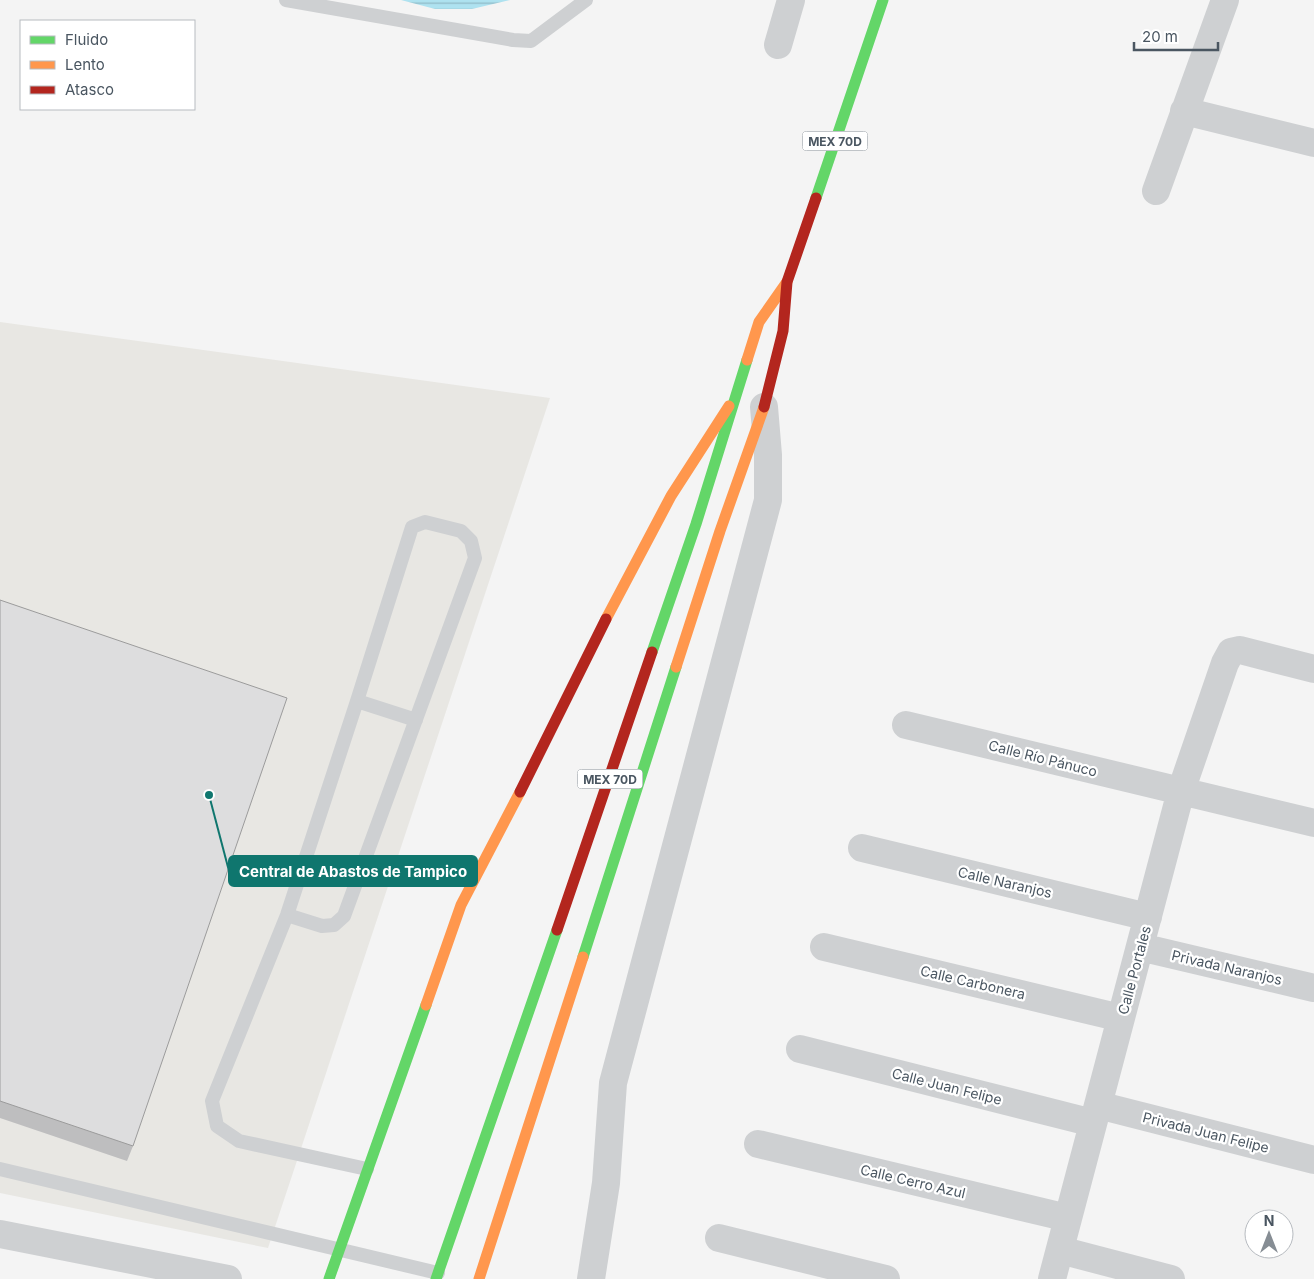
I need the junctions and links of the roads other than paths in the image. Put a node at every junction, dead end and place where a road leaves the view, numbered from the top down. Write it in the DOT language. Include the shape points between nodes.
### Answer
graph roads {
  1 [pos="286,0"];
  2 [pos="586,0"];
  3 [pos="790,0"];
  4 [pos="883,0"];
  5 [pos="1225,0"];
  6 [pos="304,1"];
  7 [pos="778,45"];
  8 [pos="1184,111"];
  9 [pos="1314,143"];
  10 [pos="1156,191"];
  11 [pos="787,282"];
  12 [pos="734,398"];
  13 [pos="764,407"];
  14 [pos="1314,669"];
  15 [pos="357,701"];
  16 [pos="416,720"];
  17 [pos="906,725"];
  18 [pos="1181,792"];
  19 [pos="1314,823"];
  20 [pos="862,848"];
  21 [pos="287,915"];
  22 [pos="1148,916"];
  23 [pos="824,947"];
  24 [pos="1140,947"];
  25 [pos="1314,988"];
  26 [pos="1121,1018"];
  27 [pos="800,1050"];
  28 [pos="1096,1114"];
  29 [pos="758,1144"];
  30 [pos="1314,1160"];
  31 [pos="0,1169"];
  32 [pos="367,1170"];
  33 [pos="1068,1218"];
  34 [pos="0,1234"];
  35 [pos="719,1238"];
  36 [pos="339,1250"];
  37 [pos="1060,1250"];
  38 [pos="437,1276"];
  39 [pos="228,1279"];
  40 [pos="329,1279"];
  41 [pos="479,1279"];
  42 [pos="591,1279"];
  43 [pos="886,1279"];
  44 [pos="1052,1279"];
  45 [pos="1171,1279"];
  1 -- 6 [label="lane"];
  2 -- 6 [label="lane" via="531,41"];
  3 -- 7 [label="street"];
  4 -- 11 [label="main road, MEX 70D"];
  5 -- 8 [label="street"];
  8 -- 9 [label="street"];
  8 -- 10 [label="street"];
  11 -- 12 [label="main road, MEX 70D" via="758,322"];
  11 -- 13 [label="main road, MEX 70D" via="783,331"];
  12 -- 32 [label="main road" via="671,496 461,904"];
  12 -- 38 [label="main road, MEX 70D" via="696,524 610,780"];
  13 -- 41 [label="main road, MEX 70D" via="720,531"];
  13 -- 42 [label="street" via="768,500 613,1083 606,1183"];
  14 -- 18 [label="street, Calle Portales" via="1240,650 1231,652"];
  15 -- 16 [label="lane"];
  15 -- 16 [label="lane" via="412,527 425,522 461,531 471,541 475,558"];
  15 -- 21 [label="lane"];
  16 -- 21 [label="lane" via="344,916 334,925 322,926"];
  17 -- 18 [label="street, Calle Río Pánuco"];
  18 -- 19 [label="street, Calle Río Pánuco"];
  18 -- 22 [label="street, Calle Portales"];
  20 -- 22 [label="street, Calle Naranjos"];
  21 -- 32 [label="lane" via="212,1101 217,1126 239,1141"];
  22 -- 24 [label="street, Calle Portales"];
  23 -- 26 [label="street, Calle Carbonera"];
  24 -- 25 [label="street, Privada Naranjos"];
  24 -- 26 [label="street, Calle Portales"];
  26 -- 28 [label="street, Calle Portales"];
  27 -- 28 [label="street, Calle Juan Felipe"];
  28 -- 30 [label="street, Privada Juan Felipe"];
  28 -- 33 [label="street, Calle Portales"];
  29 -- 33 [label="street, Calle Cerro Azul"];
  31 -- 36 [label="lane"];
  32 -- 36 [label="main road"];
  33 -- 37 [label="street, Calle Portales"];
  34 -- 39 [label="street"];
  35 -- 43 [label="street"];
  36 -- 38 [label="lane"];
  36 -- 40 [label="main road"];
  37 -- 44 [label="street, Calle Portales"];
  37 -- 45 [label="street"];
}
